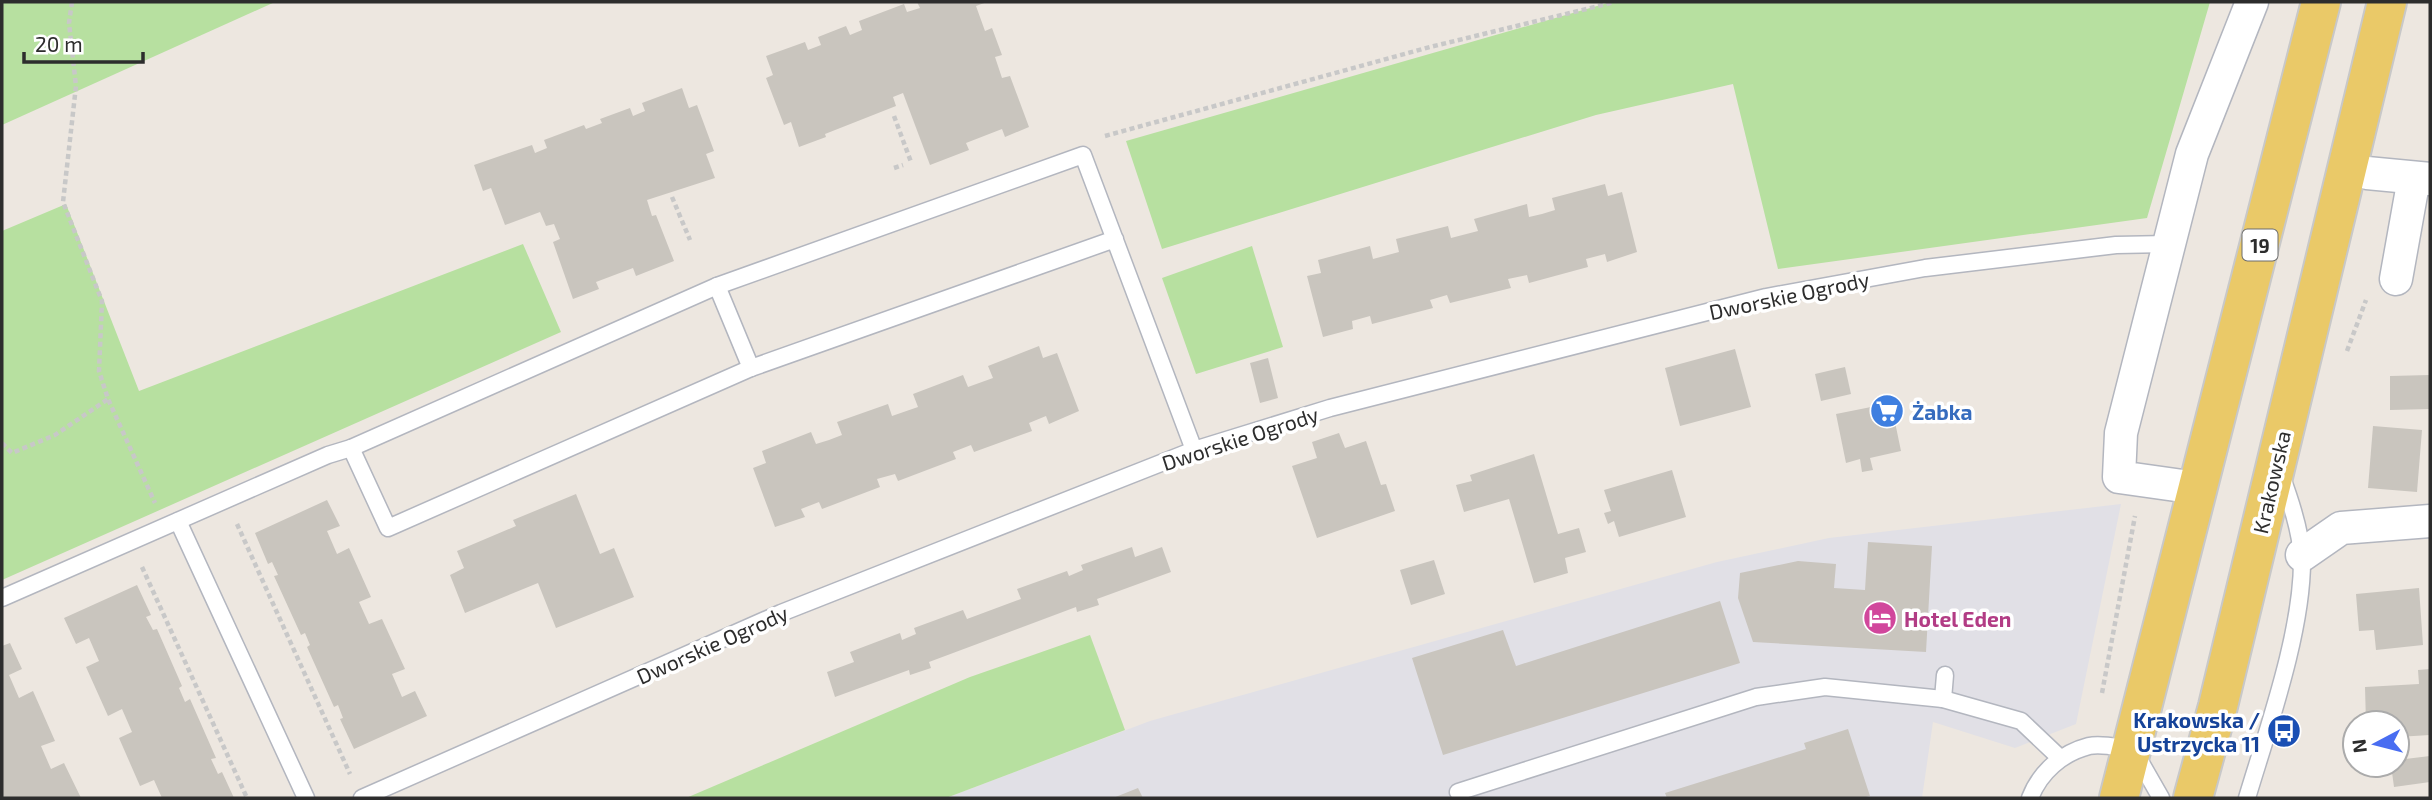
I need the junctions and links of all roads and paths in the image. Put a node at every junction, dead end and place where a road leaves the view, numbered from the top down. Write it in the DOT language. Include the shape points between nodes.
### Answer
graph roads {
  1 [pos="72,2"];
  2 [pos="1615,2"];
  3 [pos="2252,2"];
  4 [pos="2321,2"];
  5 [pos="2388,2"];
  6 [pos="894,116"];
  7 [pos="1108,135"];
  8 [pos="911,162"];
  9 [pos="903,165"];
  10 [pos="2347,166"];
  11 [pos="894,168"];
  12 [pos="2422,179"];
  13 [pos="672,197"];
  14 [pos="1115,239"];
  15 [pos="690,240"];
  16 [pos="2168,244"];
  17 [pos="2397,276"];
  18 [pos="717,286"];
  19 [pos="2346,355"];
  20 [pos="751,368"];
  21 [pos="108,399"];
  22 [pos="2,443"];
  23 [pos="351,448"];
  24 [pos="1194,450"];
  25 [pos="2276,461"];
  26 [pos="2140,480"];
  27 [pos="2197,488"];
  28 [pos="234,518"];
  29 [pos="2430,521"];
  30 [pos="172,523"];
  31 [pos="2302,555"];
  32 [pos="139,559"];
  33 [pos="2,597"];
  34 [pos="1945,675"];
  35 [pos="1943,699"];
  36 [pos="2091,746"];
  37 [pos="2133,750"];
  38 [pos="2060,758"];
  39 [pos="354,781"];
  40 [pos="1458,792"];
  41 [pos="247,798"];
  42 [pos="306,798"];
  43 [pos="362,798"];
  44 [pos="2030,798"];
  45 [pos="2119,798"];
  46 [pos="2161,798"];
  47 [pos="2193,798"];
  48 [pos="2247,798"];
  1 -- 21 [label="path" via="69,23 76,86 63,202 102,301 99,371"];
  2 -- 7 [label="path"];
  3 -- 16 [label="street" via="2192,154"];
  4 -- 27 [label="main road, 19"];
  5 -- 10 [label="main road, Krakowska"];
  6 -- 8 [label="path"];
  9 -- 11 [label="path"];
  10 -- 12 [label="street"];
  10 -- 25 [label="main road, Krakowska"];
  12 -- 17 [label="street"];
  13 -- 15 [label="path"];
  14 -- 18 [label="lane" via="1083,155"];
  14 -- 20 [label="lane"];
  14 -- 24 [label="lane"];
  16 -- 24 [label="lane, Dworskie Ogrody" via="2116,245 1925,268 1766,297 1330,408"];
  16 -- 26 [label="street" via="2121,433 2119,477"];
  17 -- 19 [label="path" via="2372,282"];
  18 -- 20 [label="lane"];
  18 -- 23 [label="lane"];
  20 -- 23 [label="lane" via="388,528"];
  21 -- 22 [label="path" via="55,435 12,453"];
  21 -- 30 [label="path"];
  23 -- 30 [label="lane"];
  24 -- 43 [label="lane, Dworskie Ogrody" via="781,612"];
  25 -- 31 [label="lane" via="2291,500"];
  25 -- 47 [label="main road, Krakowska"];
  26 -- 27 [label="street"];
  26 -- 36 [label="path"];
  27 -- 37 [label="main road, 19"];
  28 -- 39 [label="path"];
  29 -- 31 [label="street" via="2341,528"];
  30 -- 33 [label="lane"];
  30 -- 42 [label="lane"];
  31 -- 48 [label="lane" via="2297,610 2284,669"];
  32 -- 41 [label="path"];
  34 -- 35 [label="lane"];
  35 -- 38 [label="lane" via="2021,721"];
  35 -- 40 [label="lane" via="1825,687 1756,697"];
  36 -- 37 [label="lane"];
  36 -- 38 [label="lane"];
  37 -- 45 [label="main road, 19"];
  37 -- 46 [label="lane"];
  38 -- 44 [label="lane" via="2040,777"];
}
